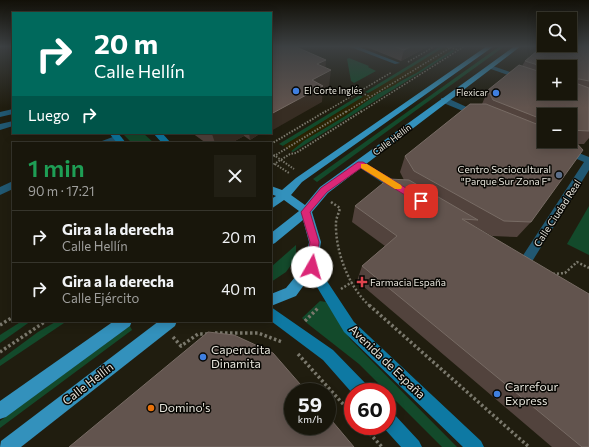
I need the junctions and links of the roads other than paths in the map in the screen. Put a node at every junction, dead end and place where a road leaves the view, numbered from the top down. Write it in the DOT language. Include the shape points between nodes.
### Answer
graph roads {
  1 [pos="461,67"];
  2 [pos="490,67"];
  3 [pos="537,84"];
  4 [pos="444,100"];
  5 [pos="12,111"];
  6 [pos="0,115"];
  7 [pos="487,118"];
  8 [pos="12,123"];
  9 [pos="0,127"];
  10 [pos="158,134"];
  11 [pos="117,138"];
  12 [pos="107,142"];
  13 [pos="166,142"];
  14 [pos="560,149"];
  15 [pos="589,162"];
  16 [pos="360,164"];
  17 [pos="12,185"];
  18 [pos="272,190"];
  19 [pos="0,191"];
  20 [pos="410,194"];
  21 [pos="284,195"];
  22 [pos="272,204"];
  23 [pos="306,212"];
  24 [pos="272,239"];
  25 [pos="312,267"];
  26 [pos="542,275"];
  27 [pos="272,300"];
  28 [pos="272,314"];
  29 [pos="123,322"];
  30 [pos="169,322"];
  31 [pos="354,383"];
  32 [pos="0,411"];
  33 [pos="396,429"];
  34 [pos="7,447"];
  35 [pos="413,447"];
  36 [pos="475,447"];
  1 -- 21 [label="main road, Calle Hellín" via="299,180"];
  2 -- 3 [label="street"];
  2 -- 4 [label="main road, Calle Hellín"];
  4 -- 7 [label="street"];
  4 -- 16 [label="main road, Calle Hellín"];
  5 -- 6 [label="street"];
  8 -- 9 [label="street"];
  10 -- 13 [label="main road"];
  11 -- 12 [label="street"];
  14 -- 15 [label="street"];
  15 -- 26 [label="street, Calle Ciudad Real" via="521,262"];
  16 -- 20 [label="street"];
  16 -- 23 [label="main road, Calle Hellín" via="324,190"];
  17 -- 19 [label="street"];
  18 -- 21 [label="main road"];
  21 -- 22 [label="main road, Calle Hellín"];
  21 -- 23 [label="main road"];
  23 -- 24 [label="main road, Calle Hellín"];
  23 -- 25 [label="main road" via="315,242"];
  25 -- 27 [label="main road" via="291,292"];
  25 -- 36 [label="main road, Avenida de España" via="349,327"];
  28 -- 31 [label="main road" via="328,355"];
  29 -- 32 [label="main road"];
  30 -- 34 [label="main road, Calle Hellín"];
  33 -- 35 [label="main road"];
}
